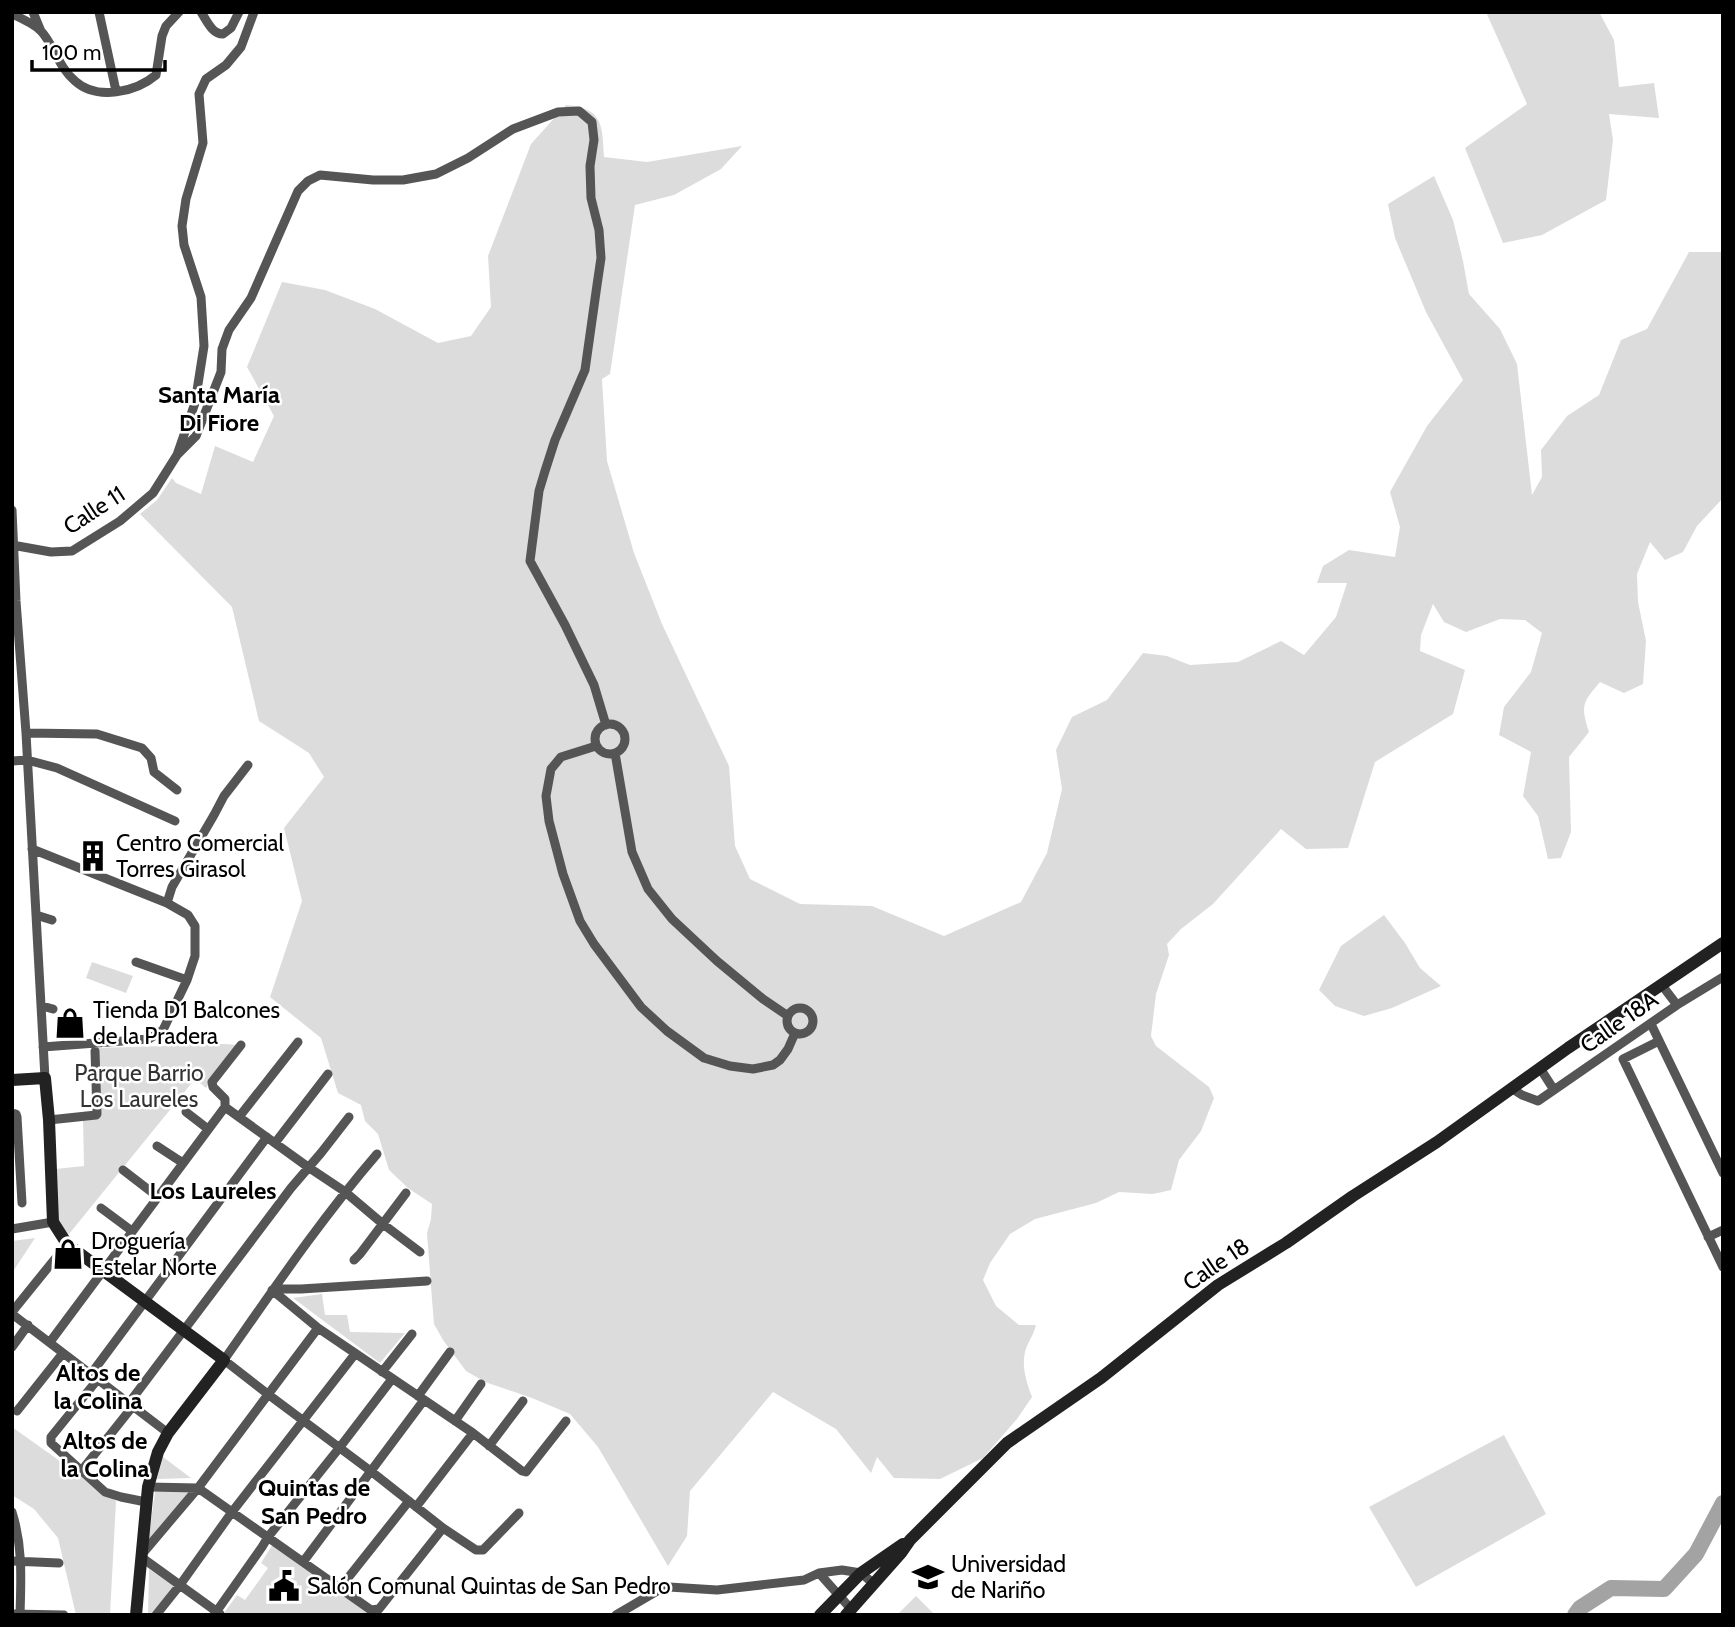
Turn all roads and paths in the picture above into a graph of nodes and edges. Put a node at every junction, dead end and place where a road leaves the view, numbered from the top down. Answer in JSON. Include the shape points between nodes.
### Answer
{"nodes":[{"id":1,"x":33,"y":12,"type":"edge"},
{"id":2,"x":99,"y":12,"type":"edge"},
{"id":3,"x":179,"y":12,"type":"edge"},
{"id":4,"x":201,"y":12,"type":"edge"},
{"id":5,"x":239,"y":12,"type":"edge"},
{"id":6,"x":251,"y":13,"type":"edge"},
{"id":7,"x":12,"y":14,"type":"edge"},
{"id":8,"x":40,"y":29,"type":"junction"},
{"id":9,"x":116,"y":91,"type":"junction"},
{"id":10,"x":177,"y":455,"type":"junction"},
{"id":11,"x":12,"y":510,"type":"edge"},
{"id":12,"x":13,"y":545,"type":"edge"},
{"id":13,"x":606,"y":724,"type":"junction"},
{"id":14,"x":26,"y":733,"type":"junction"},
{"id":15,"x":596,"y":746,"type":"junction"},
{"id":16,"x":615,"y":753,"type":"junction"},
{"id":17,"x":27,"y":760,"type":"junction"},
{"id":18,"x":12,"y":761,"type":"edge"},
{"id":19,"x":248,"y":765,"type":"dead end"},
{"id":20,"x":177,"y":790,"type":"dead end"},
{"id":21,"x":175,"y":821,"type":"dead end"},
{"id":22,"x":32,"y":849,"type":"junction"},
{"id":23,"x":167,"y":903,"type":"junction"},
{"id":24,"x":36,"y":915,"type":"junction"},
{"id":25,"x":52,"y":920,"type":"dead end"},
{"id":26,"x":1723,"y":943,"type":"edge"},
{"id":27,"x":136,"y":961,"type":"dead end"},
{"id":28,"x":1723,"y":977,"type":"edge"},
{"id":29,"x":187,"y":981,"type":"junction"},
{"id":30,"x":1661,"y":984,"type":"junction"},
{"id":31,"x":1677,"y":1005,"type":"junction"},
{"id":32,"x":41,"y":1006,"type":"junction"},
{"id":33,"x":54,"y":1009,"type":"dead end"},
{"id":34,"x":788,"y":1016,"type":"junction"},
{"id":35,"x":1651,"y":1024,"type":"junction"},
{"id":36,"x":795,"y":1033,"type":"junction"},
{"id":37,"x":1659,"y":1041,"type":"junction"},
{"id":38,"x":298,"y":1042,"type":"dead end"},
{"id":39,"x":241,"y":1045,"type":"dead end"},
{"id":40,"x":43,"y":1047,"type":"junction"},
{"id":41,"x":95,"y":1051,"type":"dead end"},
{"id":42,"x":1540,"y":1068,"type":"junction"},
{"id":43,"x":328,"y":1074,"type":"dead end"},
{"id":44,"x":45,"y":1078,"type":"junction"},
{"id":45,"x":12,"y":1080,"type":"edge"},
{"id":46,"x":1511,"y":1088,"type":"junction"},
{"id":47,"x":1554,"y":1090,"type":"junction"},
{"id":48,"x":225,"y":1107,"type":"junction"},
{"id":49,"x":186,"y":1112,"type":"dead end"},
{"id":50,"x":12,"y":1113,"type":"edge"},
{"id":51,"x":239,"y":1117,"type":"junction"},
{"id":52,"x":349,"y":1117,"type":"dead end"},
{"id":53,"x":49,"y":1119,"type":"junction"},
{"id":54,"x":208,"y":1129,"type":"junction"},
{"id":55,"x":271,"y":1140,"type":"junction"},
{"id":56,"x":158,"y":1146,"type":"dead end"},
{"id":57,"x":377,"y":1154,"type":"dead end"},
{"id":58,"x":183,"y":1163,"type":"junction"},
{"id":59,"x":308,"y":1167,"type":"junction"},
{"id":60,"x":123,"y":1170,"type":"dead end"},
{"id":61,"x":1723,"y":1173,"type":"edge"},
{"id":62,"x":344,"y":1191,"type":"junction"},
{"id":63,"x":406,"y":1193,"type":"dead end"},
{"id":64,"x":158,"y":1197,"type":"junction"},
{"id":65,"x":22,"y":1203,"type":"dead end"},
{"id":66,"x":101,"y":1208,"type":"dead end"},
{"id":67,"x":53,"y":1222,"type":"junction"},
{"id":68,"x":383,"y":1224,"type":"junction"},
{"id":69,"x":12,"y":1229,"type":"edge"},
{"id":70,"x":1723,"y":1230,"type":"edge"},
{"id":71,"x":132,"y":1231,"type":"junction"},
{"id":72,"x":1708,"y":1237,"type":"junction"},
{"id":73,"x":66,"y":1244,"type":"junction"},
{"id":74,"x":420,"y":1252,"type":"dead end"},
{"id":75,"x":354,"y":1260,"type":"dead end"},
{"id":76,"x":1723,"y":1267,"type":"edge"},
{"id":77,"x":103,"y":1270,"type":"junction"},
{"id":78,"x":428,"y":1281,"type":"dead end"},
{"id":79,"x":273,"y":1289,"type":"junction"},
{"id":80,"x":145,"y":1301,"type":"junction"},
{"id":81,"x":12,"y":1313,"type":"edge"},
{"id":82,"x":28,"y":1325,"type":"junction"},
{"id":83,"x":318,"y":1328,"type":"junction"},
{"id":84,"x":185,"y":1330,"type":"junction"},
{"id":85,"x":412,"y":1334,"type":"dead end"},
{"id":86,"x":50,"y":1342,"type":"junction"},
{"id":87,"x":12,"y":1347,"type":"edge"},
{"id":88,"x":450,"y":1352,"type":"dead end"},
{"id":89,"x":63,"y":1353,"type":"junction"},
{"id":90,"x":355,"y":1354,"type":"junction"},
{"id":91,"x":224,"y":1360,"type":"junction"},
{"id":92,"x":382,"y":1372,"type":"junction"},
{"id":93,"x":94,"y":1377,"type":"junction"},
{"id":94,"x":392,"y":1379,"type":"junction"},
{"id":95,"x":481,"y":1384,"type":"dead end"},
{"id":96,"x":268,"y":1395,"type":"junction"},
{"id":97,"x":421,"y":1398,"type":"junction"},
{"id":98,"x":523,"y":1401,"type":"dead end"},
{"id":99,"x":131,"y":1405,"type":"junction"},
{"id":100,"x":17,"y":1411,"type":"dead end"},
{"id":101,"x":455,"y":1420,"type":"junction"},
{"id":102,"x":304,"y":1421,"type":"junction"},
{"id":103,"x":566,"y":1421,"type":"dead end"},
{"id":104,"x":168,"y":1433,"type":"junction"},
{"id":105,"x":473,"y":1433,"type":"junction"},
{"id":106,"x":489,"y":1446,"type":"junction"},
{"id":107,"x":340,"y":1447,"type":"junction"},
{"id":108,"x":82,"y":1470,"type":"junction"},
{"id":109,"x":372,"y":1472,"type":"junction"},
{"id":110,"x":148,"y":1488,"type":"junction"},
{"id":111,"x":198,"y":1488,"type":"junction"},
{"id":112,"x":146,"y":1502,"type":"junction"},
{"id":113,"x":412,"y":1504,"type":"junction"},
{"id":114,"x":12,"y":1512,"type":"edge"},
{"id":115,"x":232,"y":1512,"type":"junction"},
{"id":116,"x":519,"y":1513,"type":"dead end"},
{"id":117,"x":443,"y":1528,"type":"junction"},
{"id":118,"x":268,"y":1537,"type":"junction"},
{"id":119,"x":910,"y":1540,"type":"junction"},
{"id":120,"x":142,"y":1556,"type":"junction"},
{"id":121,"x":17,"y":1561,"type":"edge"},
{"id":122,"x":303,"y":1562,"type":"junction"},
{"id":123,"x":58,"y":1563,"type":"dead end"},
{"id":124,"x":819,"y":1573,"type":"junction"},
{"id":125,"x":861,"y":1573,"type":"junction"},
{"id":126,"x":874,"y":1584,"type":"junction"},
{"id":127,"x":180,"y":1586,"type":"junction"},
{"id":128,"x":341,"y":1588,"type":"junction"},
{"id":129,"x":839,"y":1594,"type":"junction"},
{"id":130,"x":849,"y":1612,"type":"edge"},
{"id":131,"x":217,"y":1613,"type":"edge"},
{"id":132,"x":12,"y":1614,"type":"edge"},
{"id":133,"x":20,"y":1615,"type":"edge"},
{"id":134,"x":64,"y":1615,"type":"edge"},
{"id":135,"x":136,"y":1615,"type":"edge"},
{"id":136,"x":156,"y":1615,"type":"edge"},
{"id":137,"x":616,"y":1615,"type":"edge"},
{"id":138,"x":820,"y":1615,"type":"edge"}],
"edges":[{"from":1,"to":8,"type":"street"},
{"from":2,"to":9,"type":"street"},
{"from":3,"to":9,"type":"street","via":[[162,36],[156,75],[137,87]]},
{"from":4,"to":5,"type":"street","via":[[219,34],[227,32]]},
{"from":6,"to":10,"type":"street","via":[[241,47],[206,79],[199,94],[203,143],[182,226],[201,298],[204,346],[195,403]]},
{"from":7,"to":8,"type":"street"},
{"from":8,"to":9,"type":"street","via":[[74,81],[104,93]]},
{"from":10,"to":12,"type":"street","name":"Calle 11","via":[[153,493],[120,522],[72,551]]},
{"from":10,"to":13,"type":"street","via":[[196,436],[220,372],[229,330],[251,298],[298,191],[308,181],[320,175],[403,180],[436,174],[513,129],[558,113],[579,111],[592,122],[591,198],[601,258],[585,370],[539,491],[530,561],[594,685]]},
{"from":11,"to":12,"type":"street"},
{"from":12,"to":14,"type":"street"},
{"from":13,"to":15,"type":"street","via":[[595,735]]},
{"from":13,"to":16,"type":"street","via":[[619,727],[624,734],[622,748]]},
{"from":14,"to":17,"type":"street"},
{"from":14,"to":20,"type":"street","via":[[97,734],[142,748],[151,758],[154,772]]},
{"from":15,"to":16,"type":"street","via":[[604,753]]},
{"from":15,"to":36,"type":"street","via":[[561,757],[551,769],[546,796],[563,874],[594,944],[641,1007],[704,1058],[753,1069],[773,1065]]},
{"from":16,"to":34,"type":"street","via":[[632,852],[648,889],[707,951]]},
{"from":17,"to":18,"type":"street"},
{"from":17,"to":21,"type":"street","via":[[57,768]]},
{"from":17,"to":22,"type":"street"},
{"from":19,"to":23,"type":"street","via":[[224,796]]},
{"from":22,"to":23,"type":"street"},
{"from":22,"to":24,"type":"street"},
{"from":23,"to":29,"type":"street","via":[[195,926],[195,956]]},
{"from":24,"to":25,"type":"street"},
{"from":24,"to":32,"type":"street"},
{"from":26,"to":30,"type":"main road","name":"Calle 18"},
{"from":27,"to":29,"type":"street"},
{"from":28,"to":31,"type":"street","name":"Calle 18A"},
{"from":29,"to":40,"type":"street","via":[[163,1030],[149,1039]]},
{"from":30,"to":31,"type":"street"},
{"from":30,"to":42,"type":"main road","name":"Calle 18"},
{"from":31,"to":35,"type":"street","name":"Calle 18A"},
{"from":32,"to":33,"type":"street"},
{"from":32,"to":40,"type":"street"},
{"from":34,"to":36,"type":"street","via":[[789,1028]]},
{"from":34,"to":36,"type":"street","via":[[798,1008],[812,1016],[811,1028],[804,1034]]},
{"from":35,"to":37,"type":"street"},
{"from":35,"to":47,"type":"street","name":"Calle 18A"},
{"from":37,"to":61,"type":"street"},
{"from":37,"to":72,"type":"street","via":[[1623,1059]]},
{"from":38,"to":51,"type":"street"},
{"from":39,"to":48,"type":"street","via":[[212,1083],[225,1099]]},
{"from":40,"to":44,"type":"street"},
{"from":41,"to":53,"type":"street","via":[[97,1114]]},
{"from":42,"to":46,"type":"main road","name":"Calle 18"},
{"from":42,"to":47,"type":"street"},
{"from":43,"to":55,"type":"street"},
{"from":44,"to":45,"type":"main road"},
{"from":44,"to":53,"type":"main road"},
{"from":46,"to":47,"type":"street","name":"Calle 18A","via":[[1538,1101]]},
{"from":46,"to":119,"type":"main road","name":"Calle 18","via":[[1437,1142],[1218,1285],[1101,1378],[1007,1443]]},
{"from":48,"to":51,"type":"street"},
{"from":48,"to":54,"type":"street"},
{"from":49,"to":54,"type":"street"},
{"from":50,"to":65,"type":"street","via":[[17,1116]]},
{"from":51,"to":55,"type":"street"},
{"from":52,"to":59,"type":"street"},
{"from":53,"to":67,"type":"main road"},
{"from":54,"to":58,"type":"street"},
{"from":55,"to":59,"type":"street"},
{"from":55,"to":80,"type":"street"},
{"from":56,"to":58,"type":"street"},
{"from":57,"to":62,"type":"street"},
{"from":58,"to":64,"type":"street"},
{"from":59,"to":62,"type":"street"},
{"from":59,"to":84,"type":"street"},
{"from":60,"to":64,"type":"street"},
{"from":62,"to":68,"type":"street"},
{"from":62,"to":79,"type":"street"},
{"from":63,"to":68,"type":"street"},
{"from":64,"to":71,"type":"street"},
{"from":66,"to":71,"type":"street"},
{"from":67,"to":69,"type":"street"},
{"from":67,"to":73,"type":"main road"},
{"from":68,"to":74,"type":"street"},
{"from":68,"to":75,"type":"street"},
{"from":70,"to":72,"type":"street"},
{"from":71,"to":77,"type":"street"},
{"from":72,"to":76,"type":"street"},
{"from":73,"to":77,"type":"main road"},
{"from":73,"to":81,"type":"street"},
{"from":77,"to":80,"type":"main road"},
{"from":77,"to":86,"type":"street"},
{"from":78,"to":79,"type":"street"},
{"from":79,"to":83,"type":"street"},
{"from":79,"to":91,"type":"street"},
{"from":80,"to":84,"type":"main road"},
{"from":80,"to":93,"type":"street"},
{"from":81,"to":82,"type":"street"},
{"from":82,"to":86,"type":"street"},
{"from":82,"to":87,"type":"street"},
{"from":83,"to":90,"type":"street"},
{"from":83,"to":96,"type":"street"},
{"from":84,"to":91,"type":"main road"},
{"from":84,"to":99,"type":"street"},
{"from":85,"to":92,"type":"street"},
{"from":86,"to":89,"type":"street"},
{"from":88,"to":97,"type":"street"},
{"from":89,"to":93,"type":"street"},
{"from":89,"to":100,"type":"street"},
{"from":90,"to":92,"type":"street"},
{"from":90,"to":102,"type":"street"},
{"from":91,"to":96,"type":"street"},
{"from":91,"to":104,"type":"main road"},
{"from":92,"to":94,"type":"street"},
{"from":93,"to":99,"type":"street"},
{"from":93,"to":108,"type":"street","via":[[50,1440]]},
{"from":94,"to":97,"type":"street"},
{"from":94,"to":107,"type":"street"},
{"from":95,"to":101,"type":"street"},
{"from":96,"to":102,"type":"street"},
{"from":96,"to":111,"type":"street"},
{"from":97,"to":101,"type":"street"},
{"from":97,"to":109,"type":"street"},
{"from":98,"to":106,"type":"street"},
{"from":99,"to":104,"type":"street"},
{"from":99,"to":108,"type":"street"},
{"from":101,"to":105,"type":"street"},
{"from":102,"to":107,"type":"street"},
{"from":102,"to":115,"type":"street"},
{"from":103,"to":106,"type":"street","via":[[526,1472]]},
{"from":104,"to":110,"type":"main road"},
{"from":105,"to":106,"type":"street"},
{"from":105,"to":113,"type":"street"},
{"from":107,"to":109,"type":"street"},
{"from":107,"to":118,"type":"street"},
{"from":108,"to":112,"type":"street","via":[[105,1492]]},
{"from":109,"to":113,"type":"street"},
{"from":109,"to":122,"type":"street"},
{"from":110,"to":111,"type":"street"},
{"from":110,"to":112,"type":"main road"},
{"from":111,"to":115,"type":"street"},
{"from":111,"to":120,"type":"street"},
{"from":112,"to":120,"type":"main road"},
{"from":113,"to":117,"type":"street"},
{"from":113,"to":128,"type":"street"},
{"from":114,"to":121,"type":"street","via":[[18,1532]]},
{"from":115,"to":118,"type":"street"},
{"from":115,"to":127,"type":"street"},
{"from":116,"to":117,"type":"street","via":[[480,1552]]},
{"from":117,"to":128,"type":"street","via":[[379,1609],[371,1610]]},
{"from":118,"to":122,"type":"street"},
{"from":118,"to":131,"type":"street"},
{"from":119,"to":125,"type":"main road","name":"Calle 18"},
{"from":119,"to":126,"type":"main road","name":"Calle 18"},
{"from":120,"to":127,"type":"street"},
{"from":120,"to":135,"type":"main road"},
{"from":121,"to":123,"type":"street"},
{"from":121,"to":133,"type":"street"},
{"from":122,"to":128,"type":"street"},
{"from":124,"to":125,"type":"street"},
{"from":124,"to":129,"type":"street"},
{"from":124,"to":137,"type":"street","via":[[804,1580],[717,1590],[669,1587]]},
{"from":125,"to":126,"type":"street"},
{"from":125,"to":129,"type":"main road","name":"Calle 18"},
{"from":126,"to":130,"type":"main road","name":"Calle 18"},
{"from":127,"to":131,"type":"street"},
{"from":127,"to":136,"type":"street"},
{"from":129,"to":130,"type":"street"},
{"from":129,"to":138,"type":"main road","name":"Calle 18"},
{"from":132,"to":133,"type":"street"},
{"from":133,"to":134,"type":"street"}]}
